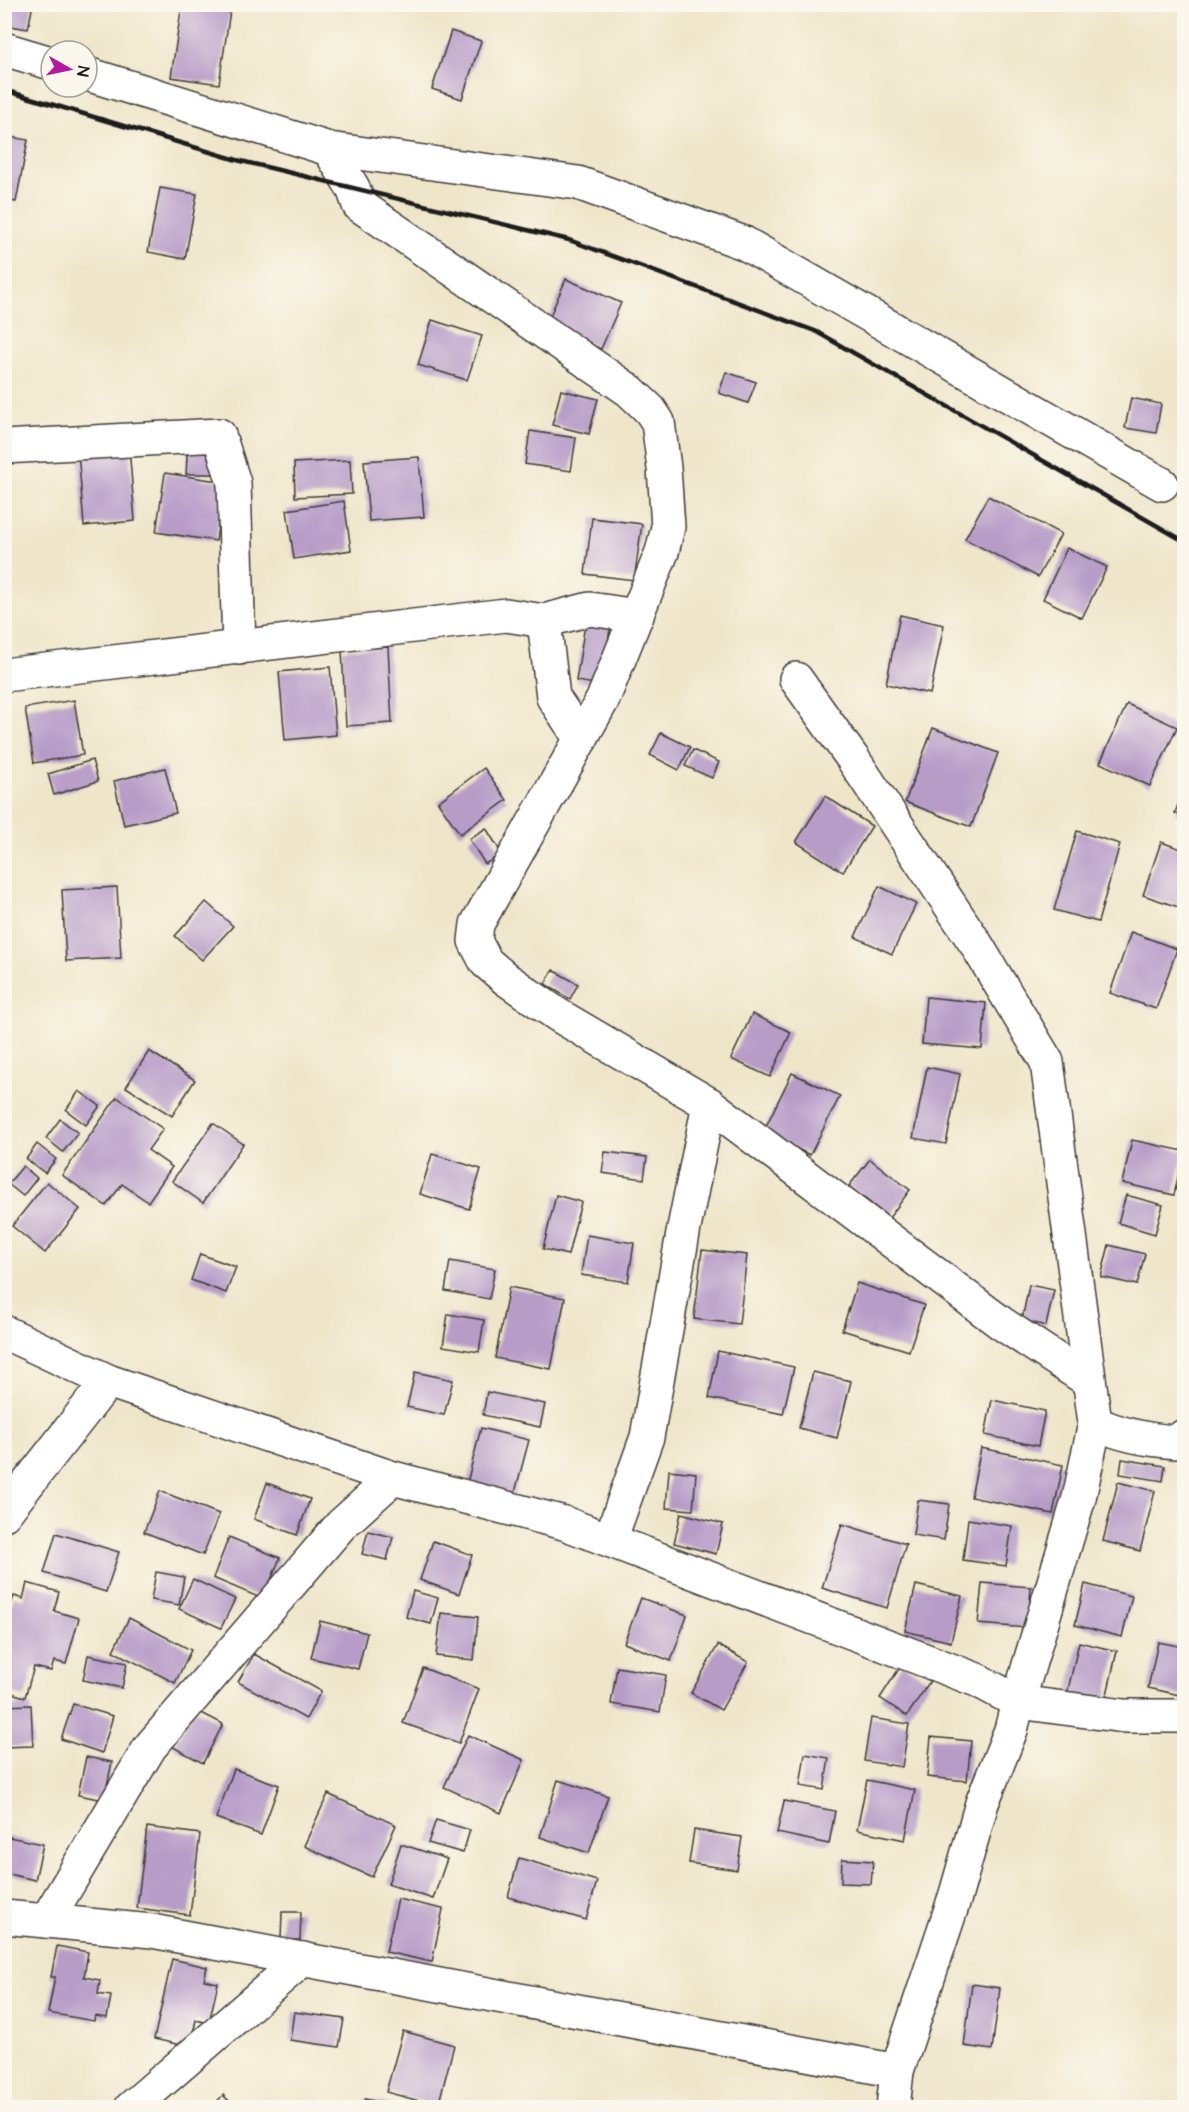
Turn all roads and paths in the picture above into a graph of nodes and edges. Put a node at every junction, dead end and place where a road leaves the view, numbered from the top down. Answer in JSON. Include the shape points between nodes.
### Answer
{"nodes":[{"id":1,"x":4,"y":49,"type":"edge"},
{"id":2,"x":39,"y":59,"type":"edge"},
{"id":3,"x":99,"y":78,"type":"edge"},
{"id":4,"x":330,"y":149,"type":"junction"},
{"id":5,"x":4,"y":447,"type":"edge"},
{"id":6,"x":1162,"y":484,"type":"dead end"},
{"id":7,"x":637,"y":616,"type":"junction"},
{"id":8,"x":543,"y":621,"type":"junction"},
{"id":9,"x":239,"y":648,"type":"junction"},
{"id":10,"x":4,"y":675,"type":"edge"},
{"id":11,"x":796,"y":679,"type":"dead end"},
{"id":12,"x":581,"y":739,"type":"junction"},
{"id":13,"x":709,"y":1104,"type":"junction"},
{"id":14,"x":4,"y":1332,"type":"edge"},
{"id":15,"x":108,"y":1381,"type":"junction"},
{"id":16,"x":1089,"y":1381,"type":"junction"},
{"id":17,"x":1095,"y":1423,"type":"junction"},
{"id":18,"x":1185,"y":1436,"type":"edge"},
{"id":19,"x":393,"y":1478,"type":"junction"},
{"id":20,"x":4,"y":1514,"type":"edge"},
{"id":21,"x":610,"y":1540,"type":"junction"},
{"id":22,"x":1018,"y":1702,"type":"junction"},
{"id":23,"x":1185,"y":1716,"type":"edge"},
{"id":24,"x":4,"y":1917,"type":"edge"},
{"id":25,"x":46,"y":1921,"type":"junction"},
{"id":26,"x":303,"y":1959,"type":"junction"},
{"id":27,"x":897,"y":2072,"type":"junction"},
{"id":28,"x":131,"y":2108,"type":"edge"},
{"id":29,"x":892,"y":2108,"type":"edge"}],
"edges":[{"from":1,"to":2,"type":"street"},
{"from":3,"to":4,"type":"street"},
{"from":4,"to":6,"type":"street","via":[[579,183],[744,243]]},
{"from":4,"to":7,"type":"street","via":[[359,206],[630,391],[658,422],[668,527]]},
{"from":5,"to":9,"type":"street","via":[[219,435],[234,483]]},
{"from":7,"to":8,"type":"street","via":[[590,609]]},
{"from":7,"to":12,"type":"street","via":[[603,699]]},
{"from":8,"to":9,"type":"street","via":[[506,615]]},
{"from":8,"to":12,"type":"street","via":[[553,697]]},
{"from":9,"to":10,"type":"street"},
{"from":11,"to":16,"type":"street","via":[[976,944],[1047,1062]]},
{"from":12,"to":13,"type":"street","via":[[477,924],[475,941],[486,962],[558,1015]]},
{"from":13,"to":16,"type":"street","via":[[1001,1323]]},
{"from":13,"to":21,"type":"street","via":[[647,1437]]},
{"from":14,"to":15,"type":"street"},
{"from":15,"to":19,"type":"street"},
{"from":15,"to":20,"type":"street"},
{"from":16,"to":17,"type":"street"},
{"from":17,"to":18,"type":"street","via":[[1116,1433],[1161,1441],[1176,1442]]},
{"from":17,"to":22,"type":"street","via":[[1079,1498]]},
{"from":19,"to":21,"type":"street","via":[[564,1523]]},
{"from":19,"to":25,"type":"street","via":[[341,1526],[150,1747]]},
{"from":21,"to":22,"type":"street","via":[[977,1680]]},
{"from":22,"to":23,"type":"street","via":[[1124,1716]]},
{"from":22,"to":27,"type":"street"},
{"from":24,"to":25,"type":"street"},
{"from":25,"to":26,"type":"street","via":[[152,1931]]},
{"from":26,"to":27,"type":"street"},
{"from":26,"to":28,"type":"street"},
{"from":27,"to":29,"type":"street"}]}
